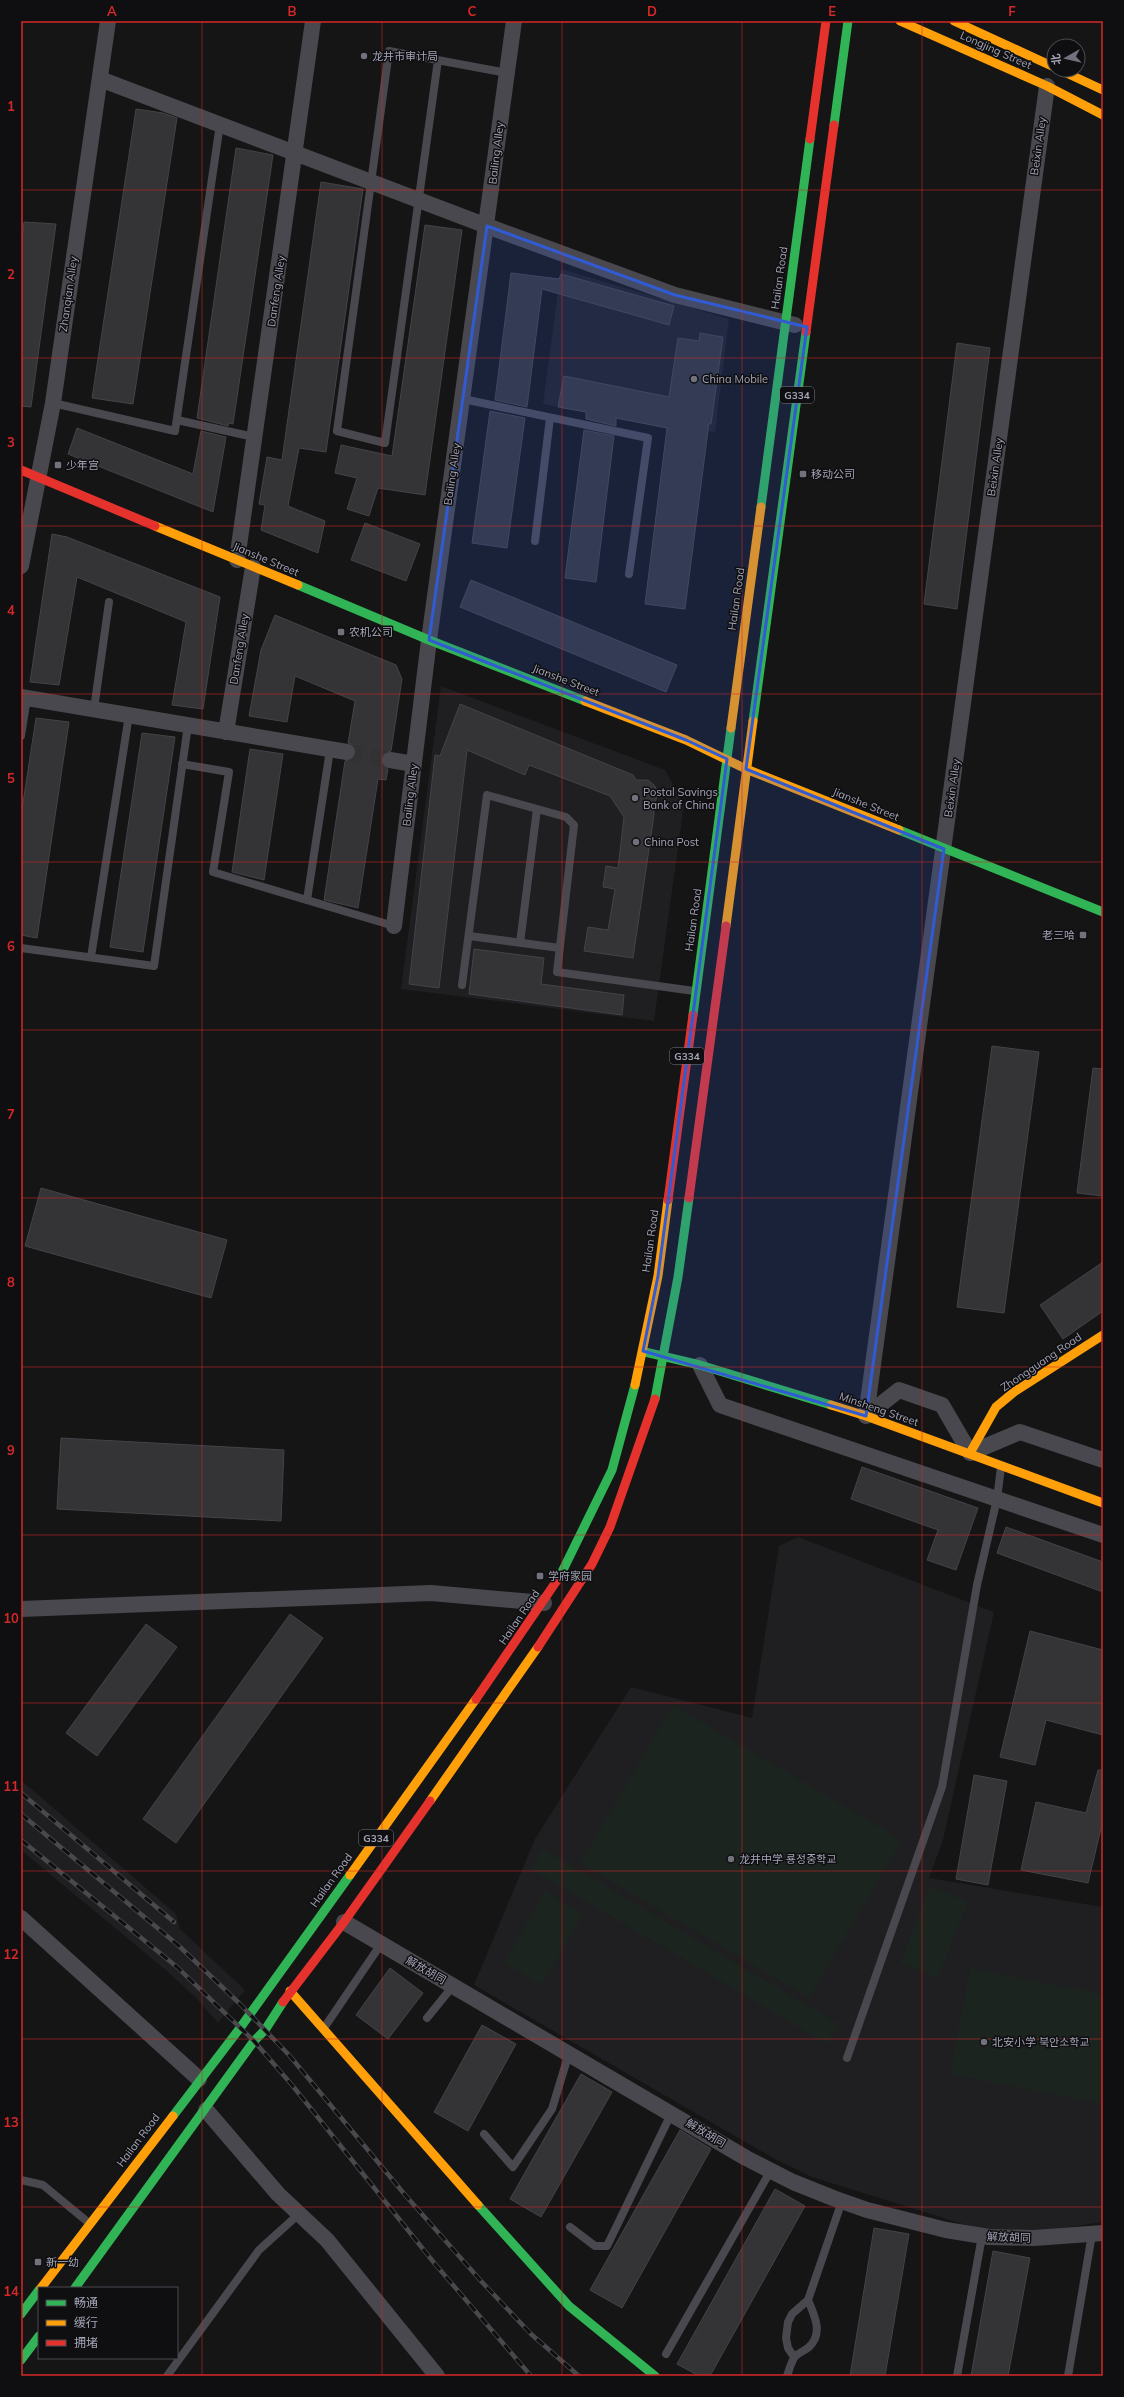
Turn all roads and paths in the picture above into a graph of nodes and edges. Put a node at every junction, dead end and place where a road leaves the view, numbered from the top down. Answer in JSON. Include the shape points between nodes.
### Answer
{"nodes":[{"id":1,"x":108,"y":21,"type":"edge"},
{"id":2,"x":313,"y":21,"type":"edge"},
{"id":3,"x":514,"y":21,"type":"edge"},
{"id":4,"x":826,"y":21,"type":"edge"},
{"id":5,"x":848,"y":21,"type":"edge"},
{"id":6,"x":900,"y":21,"type":"edge"},
{"id":7,"x":954,"y":21,"type":"edge"},
{"id":8,"x":438,"y":60,"type":"junction"},
{"id":9,"x":1046,"y":63,"type":"edge"},
{"id":10,"x":507,"y":73,"type":"junction"},
{"id":11,"x":1077,"y":78,"type":"edge"},
{"id":12,"x":100,"y":79,"type":"junction"},
{"id":13,"x":1047,"y":86,"type":"junction"},
{"id":14,"x":1103,"y":90,"type":"edge"},
{"id":15,"x":1103,"y":115,"type":"edge"},
{"id":16,"x":220,"y":124,"type":"junction"},
{"id":17,"x":296,"y":153,"type":"junction"},
{"id":18,"x":371,"y":182,"type":"junction"},
{"id":19,"x":418,"y":200,"type":"junction"},
{"id":20,"x":487,"y":226,"type":"junction"},
{"id":21,"x":785,"y":323,"type":"junction"},
{"id":22,"x":807,"y":327,"type":"junction"},
{"id":23,"x":463,"y":399,"type":"junction"},
{"id":24,"x":52,"y":403,"type":"junction"},
{"id":25,"x":550,"y":418,"type":"junction"},
{"id":26,"x":177,"y":420,"type":"junction"},
{"id":27,"x":254,"y":437,"type":"junction"},
{"id":28,"x":21,"y":470,"type":"edge"},
{"id":29,"x":39,"y":477,"type":"junction"},
{"id":30,"x":534,"y":541,"type":"dead end"},
{"id":31,"x":237,"y":560,"type":"junction"},
{"id":32,"x":21,"y":566,"type":"edge"},
{"id":33,"x":253,"y":567,"type":"junction"},
{"id":34,"x":629,"y":574,"type":"dead end"},
{"id":35,"x":109,"y":602,"type":"dead end"},
{"id":36,"x":429,"y":640,"type":"junction"},
{"id":37,"x":24,"y":697,"type":"edge"},
{"id":38,"x":94,"y":709,"type":"junction"},
{"id":39,"x":129,"y":715,"type":"junction"},
{"id":40,"x":188,"y":725,"type":"junction"},
{"id":41,"x":226,"y":732,"type":"junction"},
{"id":42,"x":21,"y":736,"type":"edge"},
{"id":43,"x":330,"y":750,"type":"junction"},
{"id":44,"x":347,"y":752,"type":"tunnel mouth"},
{"id":45,"x":727,"y":759,"type":"junction"},
{"id":46,"x":390,"y":760,"type":"tunnel mouth"},
{"id":47,"x":182,"y":764,"type":"junction"},
{"id":48,"x":414,"y":764,"type":"junction"},
{"id":49,"x":746,"y":769,"type":"junction"},
{"id":50,"x":537,"y":809,"type":"junction"},
{"id":51,"x":944,"y":849,"type":"junction"},
{"id":52,"x":307,"y":900,"type":"junction"},
{"id":53,"x":1103,"y":912,"type":"edge"},
{"id":54,"x":394,"y":926,"type":"joint"},
{"id":55,"x":468,"y":936,"type":"junction"},
{"id":56,"x":520,"y":943,"type":"junction"},
{"id":57,"x":21,"y":948,"type":"edge"},
{"id":58,"x":560,"y":948,"type":"junction"},
{"id":59,"x":91,"y":958,"type":"junction"},
{"id":60,"x":462,"y":985,"type":"dead end"},
{"id":61,"x":705,"y":993,"type":"junction"},
{"id":62,"x":1103,"y":1335,"type":"edge"},
{"id":63,"x":643,"y":1351,"type":"junction"},
{"id":64,"x":664,"y":1356,"type":"junction"},
{"id":65,"x":700,"y":1365,"type":"junction"},
{"id":66,"x":866,"y":1416,"type":"junction"},
{"id":67,"x":970,"y":1453,"type":"junction"},
{"id":68,"x":1103,"y":1460,"type":"edge"},
{"id":69,"x":1002,"y":1466,"type":"junction"},
{"id":70,"x":997,"y":1499,"type":"junction"},
{"id":71,"x":1103,"y":1503,"type":"edge"},
{"id":72,"x":1103,"y":1535,"type":"edge"},
{"id":73,"x":544,"y":1603,"type":"junction"},
{"id":74,"x":21,"y":1609,"type":"edge"},
{"id":75,"x":21,"y":1918,"type":"edge"},
{"id":76,"x":344,"y":1922,"type":"junction"},
{"id":77,"x":381,"y":1944,"type":"junction"},
{"id":78,"x":453,"y":1986,"type":"junction"},
{"id":79,"x":290,"y":1991,"type":"junction"},
{"id":80,"x":427,"y":2018,"type":"dead end"},
{"id":81,"x":323,"y":2028,"type":"junction"},
{"id":82,"x":569,"y":2053,"type":"junction"},
{"id":83,"x":846,"y":2058,"type":"dead end"},
{"id":84,"x":199,"y":2079,"type":"junction"},
{"id":85,"x":206,"y":2110,"type":"junction"},
{"id":86,"x":672,"y":2112,"type":"junction"},
{"id":87,"x":484,"y":2134,"type":"dead end"},
{"id":88,"x":770,"y":2170,"type":"junction"},
{"id":89,"x":21,"y":2180,"type":"edge"},
{"id":90,"x":842,"y":2201,"type":"junction"},
{"id":91,"x":300,"y":2213,"type":"junction"},
{"id":92,"x":89,"y":2224,"type":"junction"},
{"id":93,"x":570,"y":2227,"type":"dead end"},
{"id":94,"x":1097,"y":2234,"type":"edge"},
{"id":95,"x":982,"y":2236,"type":"junction"},
{"id":96,"x":42,"y":2287,"type":"edge"},
{"id":97,"x":76,"y":2287,"type":"edge"},
{"id":98,"x":38,"y":2292,"type":"edge"},
{"id":99,"x":808,"y":2300,"type":"junction"},
{"id":100,"x":21,"y":2314,"type":"edge"},
{"id":101,"x":38,"y":2337,"type":"edge"},
{"id":102,"x":666,"y":2354,"type":"dead end"},
{"id":103,"x":794,"y":2357,"type":"junction"},
{"id":104,"x":21,"y":2360,"type":"edge"},
{"id":105,"x":167,"y":2376,"type":"edge"},
{"id":106,"x":437,"y":2376,"type":"edge"},
{"id":107,"x":655,"y":2376,"type":"edge"},
{"id":108,"x":787,"y":2376,"type":"edge"},
{"id":109,"x":957,"y":2376,"type":"edge"},
{"id":110,"x":1068,"y":2376,"type":"edge"}],
"edges":[{"from":1,"to":12,"type":"street","name":"Zhanqian Alley"},
{"from":2,"to":17,"type":"street","name":"Danfeng Alley"},
{"from":3,"to":10,"type":"street","name":"Bailing Alley"},
{"from":4,"to":21,"type":"main road","name":"Hailan Road","number":"G334"},
{"from":5,"to":22,"type":"main road","name":"Hailan Road","number":"G334"},
{"from":6,"to":13,"type":"main road","name":"Longjing Street"},
{"from":7,"to":9,"type":"main road","name":"Longjing Street"},
{"from":8,"to":10,"type":"lane"},
{"from":8,"to":18,"type":"lane","via":[[389,51]]},
{"from":8,"to":19,"type":"lane"},
{"from":10,"to":20,"type":"street","name":"Bailing Alley"},
{"from":11,"to":14,"type":"main road"},
{"from":12,"to":16,"type":"street"},
{"from":12,"to":24,"type":"street","name":"Zhanqian Alley"},
{"from":13,"to":15,"type":"main road","name":"Longjing Street"},
{"from":13,"to":51,"type":"street","name":"Beixin Alley"},
{"from":16,"to":17,"type":"street"},
{"from":16,"to":26,"type":"lane"},
{"from":17,"to":18,"type":"street"},
{"from":17,"to":27,"type":"street","name":"Danfeng Alley"},
{"from":18,"to":19,"type":"street"},
{"from":18,"to":19,"type":"lane","via":[[337,431],[385,443]]},
{"from":19,"to":20,"type":"street"},
{"from":20,"to":21,"type":"street","via":[[675,295]]},
{"from":20,"to":23,"type":"street","name":"Bailing Alley"},
{"from":21,"to":22,"type":"street"},
{"from":21,"to":45,"type":"main road","name":"Hailan Road","number":"G334"},
{"from":22,"to":49,"type":"main road","name":"Hailan Road","number":"G334"},
{"from":23,"to":25,"type":"lane"},
{"from":23,"to":36,"type":"street","name":"Bailing Alley"},
{"from":24,"to":26,"type":"lane","via":[[175,431]]},
{"from":24,"to":29,"type":"street","name":"Zhanqian Alley"},
{"from":25,"to":30,"type":"lane"},
{"from":25,"to":34,"type":"lane","via":[[648,438]]},
{"from":26,"to":27,"type":"lane"},
{"from":27,"to":31,"type":"street","name":"Danfeng Alley"},
{"from":28,"to":29,"type":"main road","name":"Jianshe Street"},
{"from":29,"to":31,"type":"main road","name":"Jianshe Street"},
{"from":29,"to":32,"type":"street","name":"Zhanqian Alley"},
{"from":31,"to":33,"type":"main road","name":"Jianshe Street"},
{"from":33,"to":36,"type":"main road","name":"Jianshe Street"},
{"from":33,"to":41,"type":"street","name":"Danfeng Alley"},
{"from":35,"to":38,"type":"lane"},
{"from":36,"to":45,"type":"main road","name":"Jianshe Street","via":[[686,740]]},
{"from":36,"to":48,"type":"street","name":"Bailing Alley"},
{"from":37,"to":38,"type":"street"},
{"from":37,"to":42,"type":"lane"},
{"from":38,"to":39,"type":"street"},
{"from":39,"to":40,"type":"street"},
{"from":39,"to":59,"type":"lane"},
{"from":40,"to":41,"type":"street"},
{"from":40,"to":47,"type":"lane"},
{"from":41,"to":43,"type":"street"},
{"from":43,"to":44,"type":"street"},
{"from":43,"to":52,"type":"lane"},
{"from":45,"to":49,"type":"main road","name":"Jianshe Street"},
{"from":45,"to":61,"type":"main road","name":"Hailan Road","number":"G334"},
{"from":46,"to":48,"type":"street"},
{"from":47,"to":52,"type":"lane","via":[[229,772],[213,872]]},
{"from":47,"to":59,"type":"lane","via":[[154,966]]},
{"from":48,"to":54,"type":"street","name":"Bailing Alley"},
{"from":49,"to":51,"type":"main road","name":"Jianshe Street"},
{"from":49,"to":61,"type":"main road","name":"Hailan Road","number":"G334"},
{"from":50,"to":55,"type":"lane","via":[[487,795]]},
{"from":50,"to":56,"type":"lane"},
{"from":50,"to":58,"type":"lane","via":[[566,817],[574,825]]},
{"from":51,"to":53,"type":"main road","name":"Jianshe Street"},
{"from":51,"to":66,"type":"street","name":"Beixin Alley"},
{"from":52,"to":54,"type":"lane"},
{"from":55,"to":56,"type":"lane"},
{"from":55,"to":60,"type":"lane"},
{"from":56,"to":58,"type":"lane"},
{"from":57,"to":59,"type":"lane"},
{"from":58,"to":61,"type":"lane","via":[[557,972]]},
{"from":61,"to":63,"type":"main road","name":"Hailan Road","number":"G334"},
{"from":61,"to":64,"type":"main road","name":"Hailan Road","number":"G334","via":[[678,1277]]},
{"from":62,"to":67,"type":"main road","name":"Zhongguang Road","via":[[1014,1392],[996,1407]]},
{"from":63,"to":64,"type":"main road","name":"Minsheng Street"},
{"from":63,"to":73,"type":"main road","name":"Hailan Road","number":"G334","via":[[612,1470],[564,1570]]},
{"from":64,"to":65,"type":"main road","name":"Minsheng Street"},
{"from":64,"to":76,"type":"main road","name":"Hailan Road","number":"G334","via":[[652,1411],[610,1527],[592,1564],[532,1657]]},
{"from":65,"to":66,"type":"main road","name":"Minsheng Street"},
{"from":65,"to":70,"type":"street","via":[[720,1405]]},
{"from":66,"to":67,"type":"main road","name":"Minsheng Street"},
{"from":66,"to":67,"type":"street","via":[[899,1390],[942,1405]]},
{"from":67,"to":68,"type":"street","via":[[1020,1432]]},
{"from":67,"to":69,"type":"main road","name":"Minsheng Street"},
{"from":69,"to":70,"type":"lane"},
{"from":69,"to":71,"type":"main road","name":"Minsheng Street"},
{"from":70,"to":72,"type":"street"},
{"from":70,"to":83,"type":"lane","via":[[977,1585],[942,1787]]},
{"from":73,"to":74,"type":"street","via":[[431,1593]]},
{"from":73,"to":84,"type":"main road","name":"Hailan Road","number":"G334","via":[[249,2014]]},
{"from":75,"to":84,"type":"street"},
{"from":76,"to":77,"type":"street","name":"解放胡同"},
{"from":76,"to":79,"type":"main road","name":"Hailan Road","number":"G334"},
{"from":77,"to":78,"type":"street","name":"解放胡同"},
{"from":77,"to":81,"type":"lane"},
{"from":78,"to":80,"type":"lane"},
{"from":78,"to":82,"type":"street","name":"解放胡同"},
{"from":79,"to":81,"type":"main road"},
{"from":79,"to":85,"type":"main road","name":"Hailan Road","number":"G334","via":[[265,2030],[254,2041]]},
{"from":81,"to":107,"type":"main road","via":[[450,2175],[569,2306]]},
{"from":82,"to":86,"type":"street","name":"解放胡同"},
{"from":82,"to":87,"type":"lane","via":[[552,2109],[513,2167]]},
{"from":84,"to":92,"type":"main road","name":"Hailan Road","number":"G334"},
{"from":85,"to":91,"type":"street","via":[[278,2194]]},
{"from":85,"to":97,"type":"main road","name":"Hailan Road","number":"G334"},
{"from":86,"to":88,"type":"street","name":"解放胡同"},
{"from":86,"to":93,"type":"lane","via":[[607,2246],[595,2246]]},
{"from":88,"to":90,"type":"street","name":"解放胡同"},
{"from":88,"to":102,"type":"lane"},
{"from":89,"to":92,"type":"lane","via":[[43,2185]]},
{"from":90,"to":95,"type":"street","name":"解放胡同","via":[[946,2230]]},
{"from":90,"to":99,"type":"lane"},
{"from":91,"to":105,"type":"lane","via":[[259,2250]]},
{"from":91,"to":106,"type":"street","via":[[327,2240]]},
{"from":92,"to":96,"type":"main road","name":"Hailan Road","number":"G334"},
{"from":94,"to":95,"type":"street","name":"解放胡同","via":[[1034,2238]]},
{"from":94,"to":110,"type":"lane"},
{"from":95,"to":109,"type":"lane"},
{"from":98,"to":100,"type":"main road","name":"Hailan Road","number":"G334"},
{"from":99,"to":103,"type":"lane","via":[[792,2314],[786,2330],[788,2348]]},
{"from":99,"to":103,"type":"lane","via":[[817,2323],[815,2341]]},
{"from":101,"to":104,"type":"main road"},
{"from":103,"to":108,"type":"lane"}]}
